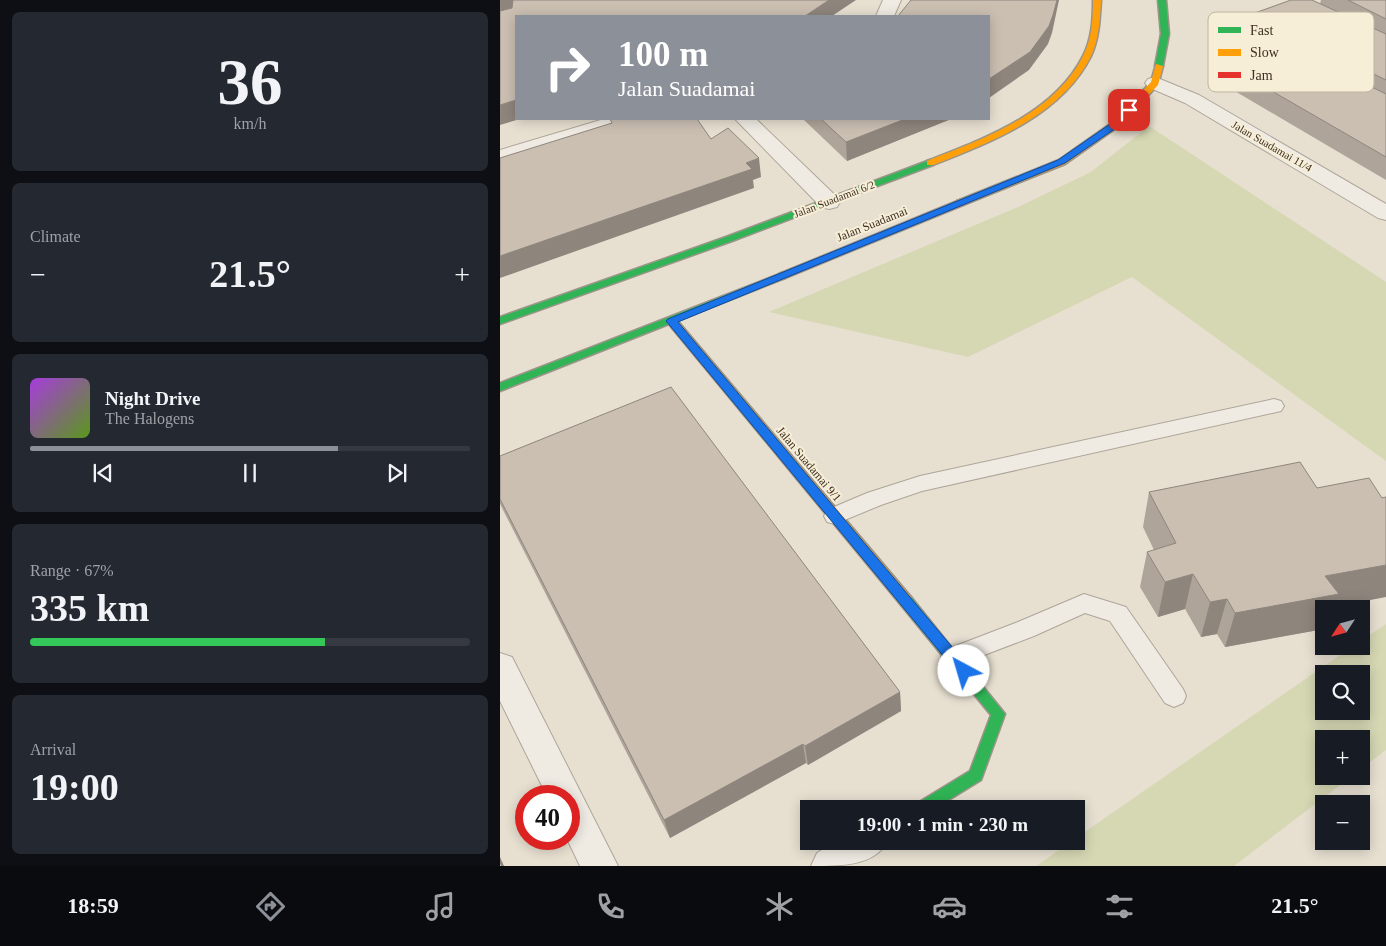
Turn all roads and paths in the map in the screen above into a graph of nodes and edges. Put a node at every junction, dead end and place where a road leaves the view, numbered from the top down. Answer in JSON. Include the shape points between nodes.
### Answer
{"nodes":[{"id":1,"x":892,"y":0,"type":"edge"},
{"id":2,"x":1097,"y":0,"type":"edge"},
{"id":3,"x":1162,"y":0,"type":"edge"},
{"id":4,"x":885,"y":15,"type":"edge"},
{"id":5,"x":1155,"y":83,"type":"junction"},
{"id":6,"x":622,"y":120,"type":"edge"},
{"id":7,"x":746,"y":120,"type":"edge"},
{"id":8,"x":500,"y":157,"type":"edge"},
{"id":9,"x":829,"y":202,"type":"junction"},
{"id":10,"x":1386,"y":213,"type":"edge"},
{"id":11,"x":500,"y":321,"type":"edge"},
{"id":12,"x":672,"y":321,"type":"junction"},
{"id":13,"x":500,"y":387,"type":"edge"},
{"id":14,"x":1274,"y":406,"type":"dead end"},
{"id":15,"x":835,"y":516,"type":"junction"},
{"id":16,"x":953,"y":657,"type":"junction"},
{"id":17,"x":500,"y":667,"type":"edge"},
{"id":18,"x":1174,"y":696,"type":"dead end"},
{"id":19,"x":559,"y":785,"type":"edge"},
{"id":20,"x":936,"y":800,"type":"edge"},
{"id":21,"x":580,"y":827,"type":"edge"},
{"id":22,"x":856,"y":850,"type":"edge"},
{"id":23,"x":599,"y":866,"type":"edge"},
{"id":24,"x":830,"y":866,"type":"edge"}],
"edges":[{"from":1,"to":4,"type":"street"},
{"from":2,"to":9,"type":"street","name":"Jalan Suadamai 6/2","via":[[1097,24],[1088,55],[1073,78],[1052,99],[990,139]]},
{"from":3,"to":5,"type":"street","via":[[1165,34]]},
{"from":5,"to":10,"type":"street","name":"Jalan Suadamai 11/4","via":[[1192,99]]},
{"from":5,"to":12,"type":"street","name":"Jalan Suadamai","via":[[1116,124],[1062,162]]},
{"from":6,"to":8,"type":"street"},
{"from":7,"to":9,"type":"street"},
{"from":9,"to":11,"type":"street","name":"Jalan Suadamai 6/2"},
{"from":12,"to":13,"type":"street","name":"Jalan Suadamai"},
{"from":12,"to":15,"type":"street","name":"Jalan Suadamai 9/1"},
{"from":14,"to":15,"type":"lane","via":[[920,484]]},
{"from":15,"to":16,"type":"street","name":"Jalan Suadamai 9/1"},
{"from":16,"to":18,"type":"lane","via":[[1084,603],[1118,614]]},
{"from":16,"to":20,"type":"street","name":"Jalan Suadamai 9/1","via":[[998,714],[976,775]]},
{"from":17,"to":19,"type":"street"},
{"from":21,"to":23,"type":"street"},
{"from":22,"to":24,"type":"street"}]}
